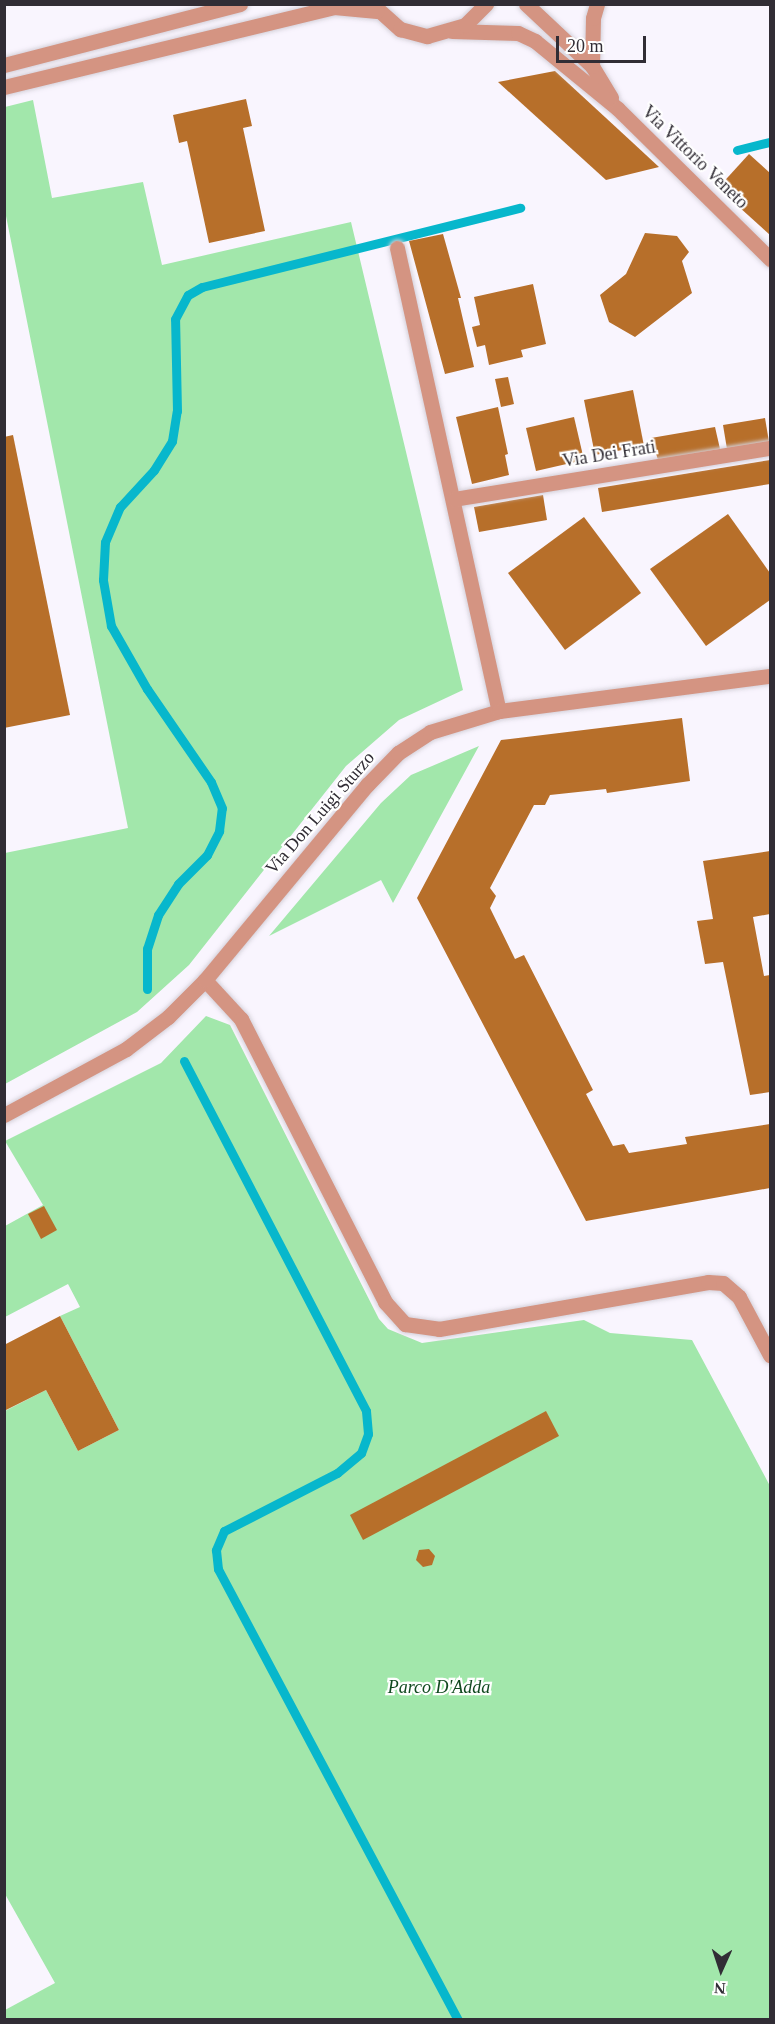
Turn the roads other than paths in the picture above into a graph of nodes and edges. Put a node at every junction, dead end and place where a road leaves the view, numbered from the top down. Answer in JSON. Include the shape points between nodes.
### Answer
{"nodes":[{"id":1,"x":240,"y":4,"type":"edge"},
{"id":2,"x":486,"y":4,"type":"edge"},
{"id":3,"x":526,"y":4,"type":"edge"},
{"id":4,"x":597,"y":4,"type":"edge"},
{"id":5,"x":374,"y":8,"type":"edge"},
{"id":6,"x":452,"y":32,"type":"junction"},
{"id":7,"x":4,"y":64,"type":"edge"},
{"id":8,"x":592,"y":66,"type":"junction"},
{"id":9,"x":4,"y":87,"type":"edge"},
{"id":10,"x":618,"y":109,"type":"junction"},
{"id":11,"x":397,"y":248,"type":"dead end"},
{"id":12,"x":771,"y":259,"type":"edge"},
{"id":13,"x":771,"y":448,"type":"edge"},
{"id":14,"x":454,"y":499,"type":"junction"},
{"id":15,"x":771,"y":676,"type":"edge"},
{"id":16,"x":499,"y":711,"type":"junction"},
{"id":17,"x":205,"y":980,"type":"junction"},
{"id":18,"x":4,"y":1114,"type":"edge"},
{"id":19,"x":769,"y":1349,"type":"edge"}],
"edges":[{"from":1,"to":7,"type":"street"},
{"from":2,"to":6,"type":"street","via":[[473,20]]},
{"from":3,"to":8,"type":"street","name":"Via Vittorio Veneto"},
{"from":4,"to":8,"type":"street","via":[[592,18]]},
{"from":5,"to":6,"type":"street","name":"Via Vittorio Veneto","via":[[388,23],[415,34]]},
{"from":5,"to":9,"type":"street","via":[[334,7]]},
{"from":6,"to":10,"type":"street","name":"Via Vittorio Veneto","via":[[518,33],[535,41]]},
{"from":8,"to":10,"type":"street","name":"Via Vittorio Veneto"},
{"from":10,"to":12,"type":"street","name":"Via Vittorio Veneto"},
{"from":11,"to":14,"type":"street"},
{"from":13,"to":14,"type":"street","name":"Via Dei Frati"},
{"from":14,"to":16,"type":"street"},
{"from":15,"to":16,"type":"street","name":"Via Don Luigi Sturzo"},
{"from":16,"to":17,"type":"street","name":"Via Don Luigi Sturzo","via":[[430,732],[398,753]]},
{"from":17,"to":18,"type":"street","name":"Via Don Luigi Sturzo","via":[[168,1017],[126,1049]]},
{"from":17,"to":19,"type":"street","via":[[241,1019],[385,1302],[405,1324],[439,1329],[708,1282],[723,1283],[739,1297]]}]}
